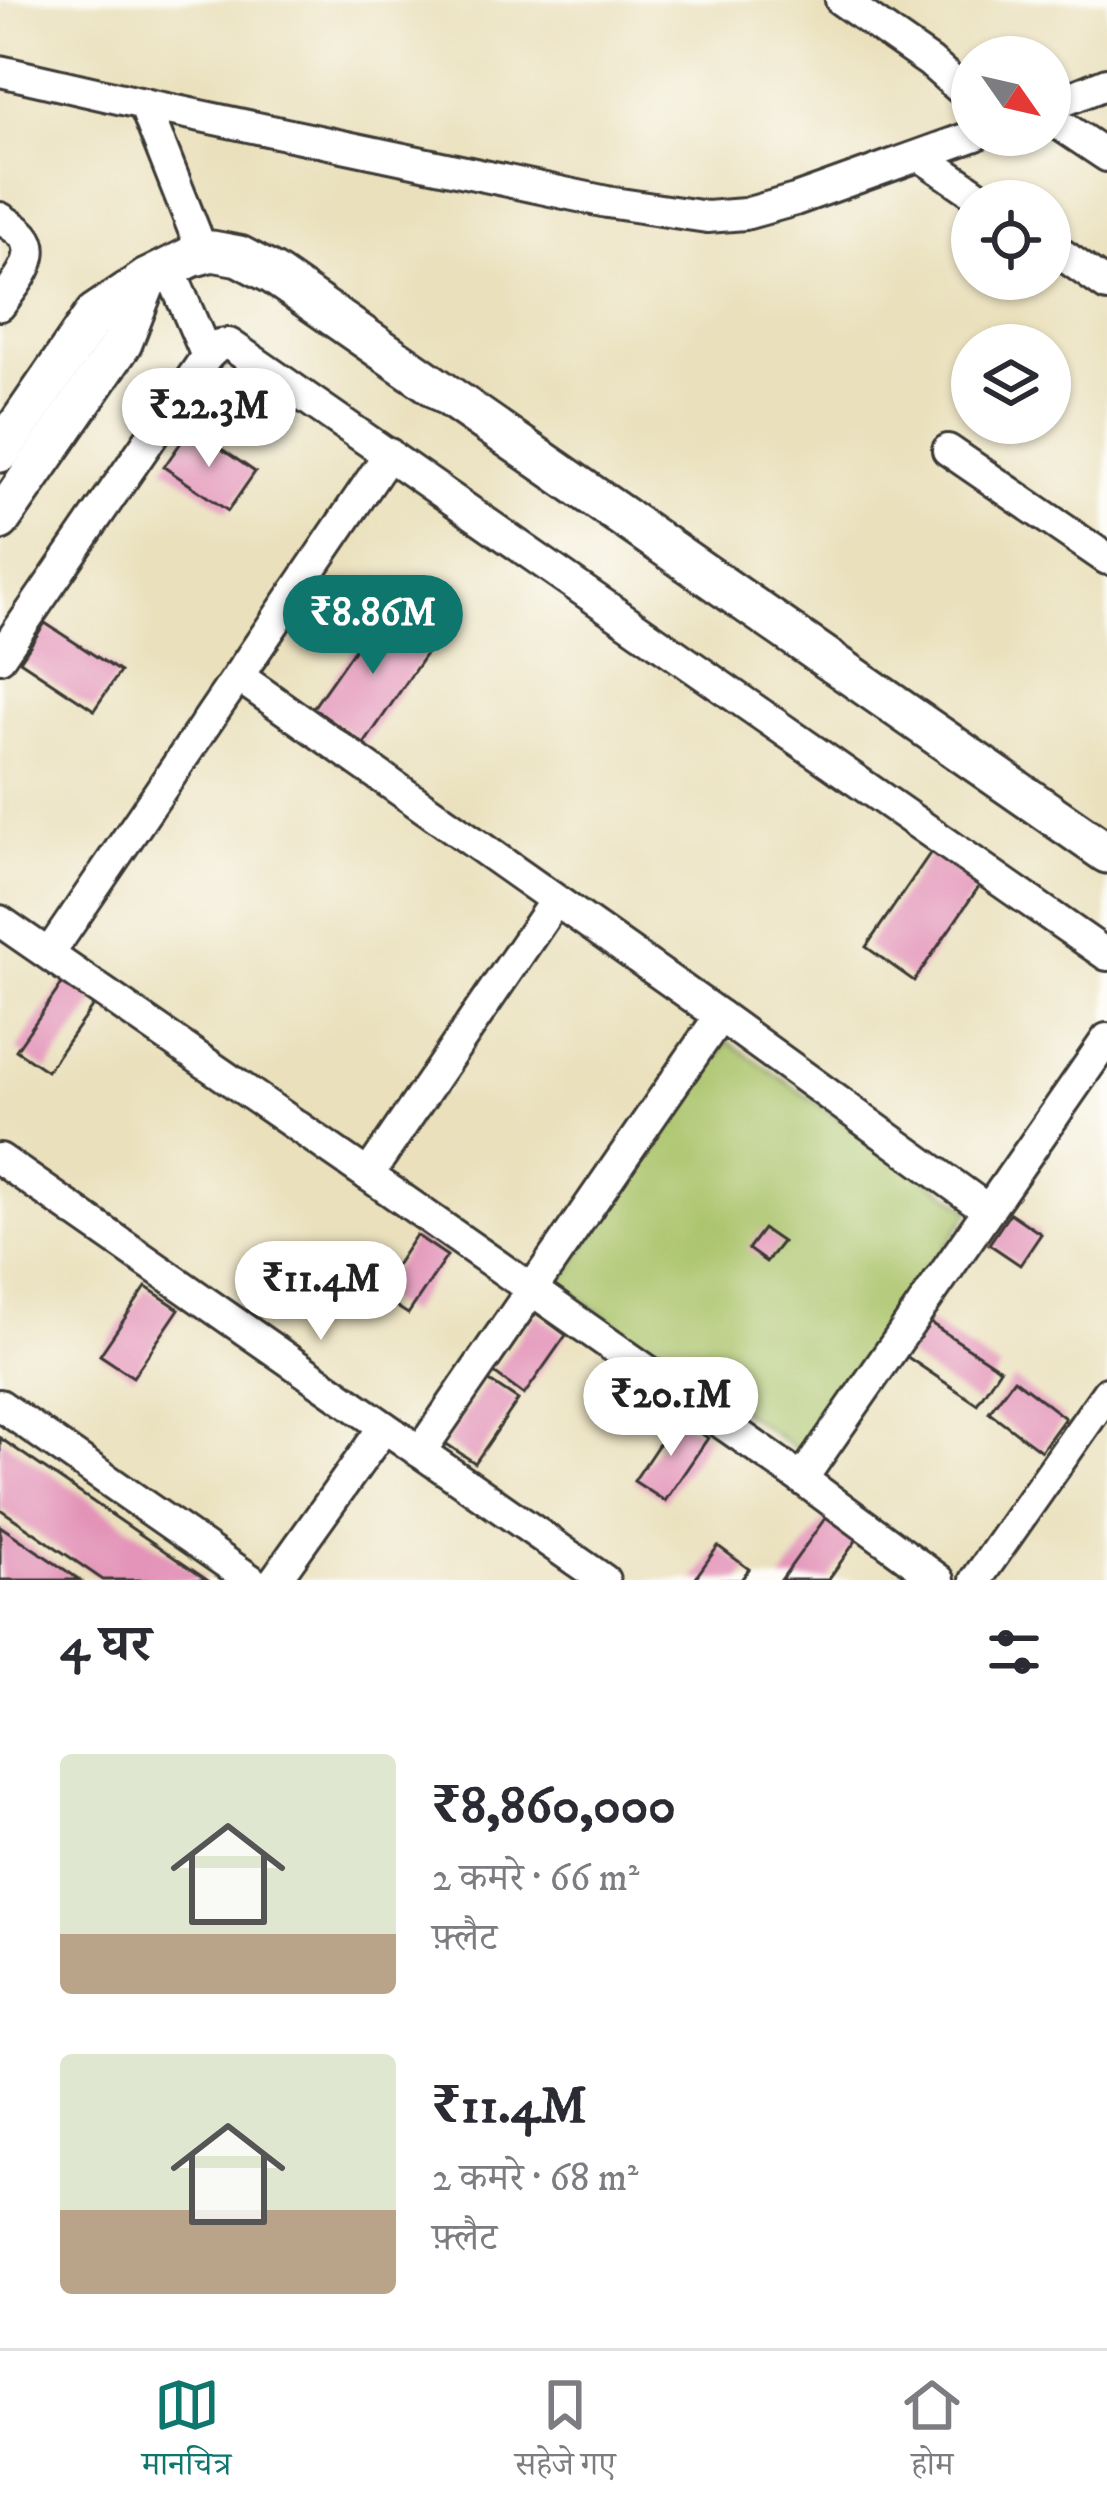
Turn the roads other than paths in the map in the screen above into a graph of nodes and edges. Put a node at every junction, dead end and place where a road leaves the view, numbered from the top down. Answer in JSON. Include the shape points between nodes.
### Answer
{"nodes":[{"id":1,"x":842,"y":0,"type":"edge"},
{"id":2,"x":0,"y":70,"type":"edge"},
{"id":3,"x":951,"y":80,"type":"edge"},
{"id":4,"x":1107,"y":83,"type":"edge"},
{"id":5,"x":1071,"y":98,"type":"edge"},
{"id":6,"x":144,"y":104,"type":"junction"},
{"id":7,"x":1071,"y":132,"type":"edge"},
{"id":8,"x":951,"y":145,"type":"edge"},
{"id":9,"x":1107,"y":156,"type":"edge"},
{"id":10,"x":922,"y":157,"type":"junction"},
{"id":11,"x":955,"y":180,"type":"edge"},
{"id":12,"x":0,"y":218,"type":"edge"},
{"id":13,"x":1071,"y":261,"type":"edge"},
{"id":14,"x":173,"y":267,"type":"junction"},
{"id":15,"x":1107,"y":286,"type":"edge"},
{"id":16,"x":0,"y":305,"type":"edge"},
{"id":17,"x":207,"y":356,"type":"junction"},
{"id":18,"x":948,"y":450,"type":"dead end"},
{"id":19,"x":0,"y":452,"type":"edge"},
{"id":20,"x":389,"y":454,"type":"junction"},
{"id":21,"x":0,"y":520,"type":"edge"},
{"id":22,"x":1107,"y":560,"type":"edge"},
{"id":23,"x":0,"y":657,"type":"edge"},
{"id":24,"x":238,"y":676,"type":"junction"},
{"id":25,"x":1107,"y":853,"type":"edge"},
{"id":26,"x":555,"y":901,"type":"junction"},
{"id":27,"x":0,"y":921,"type":"edge"},
{"id":28,"x":49,"y":954,"type":"junction"},
{"id":29,"x":1107,"y":955,"type":"edge"},
{"id":30,"x":720,"y":1016,"type":"junction"},
{"id":31,"x":1107,"y":1039,"type":"edge"},
{"id":32,"x":0,"y":1159,"type":"edge"},
{"id":33,"x":368,"y":1175,"type":"junction"},
{"id":34,"x":988,"y":1210,"type":"junction"},
{"id":35,"x":532,"y":1291,"type":"junction"},
{"id":36,"x":1107,"y":1393,"type":"edge"},
{"id":37,"x":0,"y":1405,"type":"edge"},
{"id":38,"x":384,"y":1426,"type":"junction"},
{"id":39,"x":420,"y":1452,"type":"junction"},
{"id":40,"x":802,"y":1479,"type":"junction"},
{"id":41,"x":251,"y":1580,"type":"edge"},
{"id":42,"x":275,"y":1580,"type":"edge"},
{"id":43,"x":604,"y":1580,"type":"edge"},
{"id":44,"x":939,"y":1580,"type":"edge"},
{"id":45,"x":976,"y":1580,"type":"edge"}],
"edges":[{"from":1,"to":3,"type":"street"},
{"from":2,"to":6,"type":"street"},
{"from":4,"to":5,"type":"street"},
{"from":6,"to":10,"type":"street","via":[[707,217],[796,200]]},
{"from":6,"to":14,"type":"street"},
{"from":7,"to":9,"type":"street"},
{"from":8,"to":10,"type":"street"},
{"from":10,"to":11,"type":"street"},
{"from":12,"to":16,"type":"street","via":[[30,247]]},
{"from":13,"to":15,"type":"street"},
{"from":14,"to":17,"type":"street"},
{"from":14,"to":19,"type":"street","via":[[95,314]]},
{"from":14,"to":21,"type":"street"},
{"from":14,"to":25,"type":"street","via":[[212,251],[272,274]]},
{"from":17,"to":20,"type":"street","via":[[219,345],[239,349]]},
{"from":17,"to":23,"type":"street"},
{"from":18,"to":22,"type":"street"},
{"from":20,"to":24,"type":"street"},
{"from":20,"to":29,"type":"street"},
{"from":24,"to":26,"type":"street"},
{"from":24,"to":28,"type":"street"},
{"from":26,"to":30,"type":"street"},
{"from":26,"to":33,"type":"street"},
{"from":27,"to":28,"type":"street"},
{"from":28,"to":33,"type":"street"},
{"from":30,"to":34,"type":"street"},
{"from":30,"to":35,"type":"street"},
{"from":31,"to":34,"type":"street"},
{"from":32,"to":38,"type":"street"},
{"from":33,"to":35,"type":"street"},
{"from":34,"to":40,"type":"street"},
{"from":35,"to":39,"type":"street"},
{"from":35,"to":40,"type":"street"},
{"from":36,"to":45,"type":"street"},
{"from":37,"to":41,"type":"street"},
{"from":38,"to":39,"type":"street"},
{"from":38,"to":42,"type":"street"},
{"from":39,"to":43,"type":"street"},
{"from":40,"to":44,"type":"street"}]}
